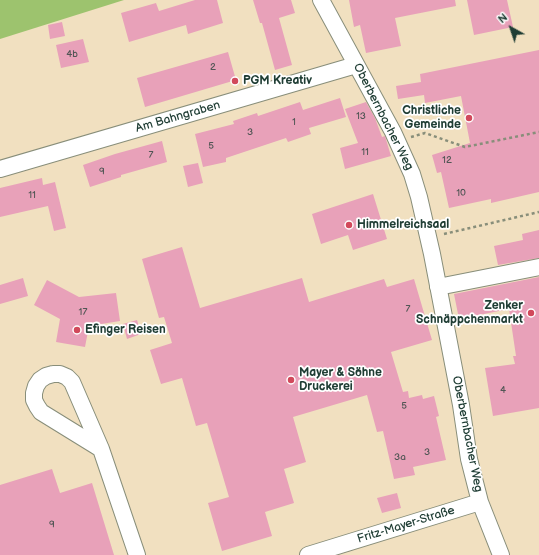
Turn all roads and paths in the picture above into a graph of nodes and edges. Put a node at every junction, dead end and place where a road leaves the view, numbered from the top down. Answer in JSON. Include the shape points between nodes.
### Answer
{"nodes":[{"id":1,"x":321,"y":0,"type":"edge"},
{"id":2,"x":356,"y":65,"type":"junction"},
{"id":3,"x":539,"y":132,"type":"edge"},
{"id":4,"x":398,"y":142,"type":"junction"},
{"id":5,"x":0,"y":169,"type":"edge"},
{"id":6,"x":539,"y":212,"type":"edge"},
{"id":7,"x":429,"y":238,"type":"junction"},
{"id":8,"x":539,"y":267,"type":"edge"},
{"id":9,"x":438,"y":287,"type":"junction"},
{"id":10,"x":101,"y":449,"type":"junction"},
{"id":11,"x":480,"y":502,"type":"junction"},
{"id":12,"x":137,"y":555,"type":"edge"},
{"id":13,"x":308,"y":555,"type":"edge"},
{"id":14,"x":501,"y":555,"type":"edge"}],
"edges":[{"from":1,"to":2,"type":"street","name":"Oberbernbacher Weg"},
{"from":2,"to":4,"type":"street","name":"Oberbernbacher Weg"},
{"from":2,"to":5,"type":"street","name":"Am Bahngraben"},
{"from":3,"to":4,"type":"path","via":[[465,147],[425,132]]},
{"from":4,"to":7,"type":"street","name":"Oberbernbacher Weg","via":[[412,174]]},
{"from":6,"to":7,"type":"path"},
{"from":7,"to":9,"type":"street","name":"Oberbernbacher Weg"},
{"from":8,"to":9,"type":"street"},
{"from":9,"to":11,"type":"street","name":"Oberbernbacher Weg","via":[[469,459]]},
{"from":10,"to":10,"type":"street","via":[[72,382],[60,374],[46,376],[40,380],[34,392],[34,400],[41,412]]},
{"from":10,"to":12,"type":"street"},
{"from":11,"to":13,"type":"street","name":"Fritz-Mayer-Straße"},
{"from":11,"to":14,"type":"street","name":"Oberbernbacher Weg"}]}
